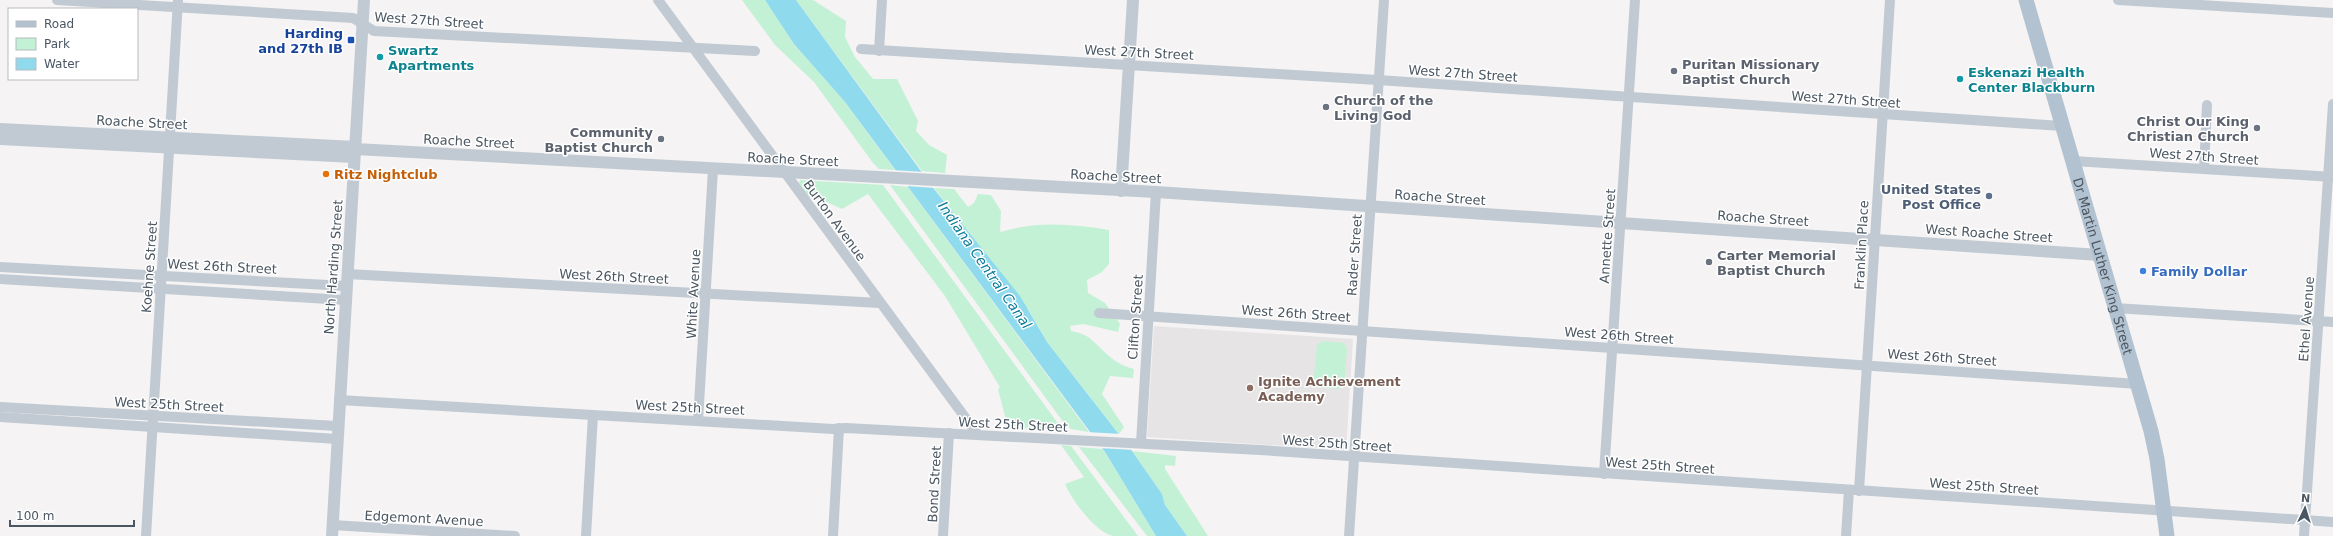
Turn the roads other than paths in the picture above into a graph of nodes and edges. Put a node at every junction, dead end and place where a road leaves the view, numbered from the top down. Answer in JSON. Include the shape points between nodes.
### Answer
{"nodes":[{"id":1,"x":57,"y":0,"type":"edge"},
{"id":2,"x":364,"y":0,"type":"edge"},
{"id":3,"x":658,"y":0,"type":"edge"},
{"id":4,"x":882,"y":0,"type":"edge"},
{"id":5,"x":1133,"y":0,"type":"edge"},
{"id":6,"x":1384,"y":0,"type":"edge"},
{"id":7,"x":1635,"y":0,"type":"edge"},
{"id":8,"x":1890,"y":0,"type":"edge"},
{"id":9,"x":2026,"y":0,"type":"edge"},
{"id":10,"x":2118,"y":0,"type":"edge"},
{"id":11,"x":2216,"y":3,"type":"edge"},
{"id":12,"x":177,"y":4,"type":"edge"},
{"id":13,"x":2333,"y":13,"type":"edge"},
{"id":14,"x":362,"y":25,"type":"junction"},
{"id":15,"x":692,"y":48,"type":"junction"},
{"id":16,"x":861,"y":49,"type":"dead end"},
{"id":17,"x":879,"y":50,"type":"junction"},
{"id":18,"x":755,"y":51,"type":"dead end"},
{"id":19,"x":1129,"y":65,"type":"junction"},
{"id":20,"x":1378,"y":80,"type":"junction"},
{"id":21,"x":1628,"y":97,"type":"junction"},
{"id":22,"x":2333,"y":104,"type":"edge"},
{"id":23,"x":2208,"y":105,"type":"dead end"},
{"id":24,"x":1882,"y":114,"type":"junction"},
{"id":25,"x":2062,"y":126,"type":"junction"},
{"id":26,"x":0,"y":128,"type":"edge"},
{"id":27,"x":0,"y":139,"type":"edge"},
{"id":28,"x":169,"y":143,"type":"junction"},
{"id":29,"x":355,"y":151,"type":"junction"},
{"id":30,"x":2073,"y":161,"type":"junction"},
{"id":31,"x":713,"y":169,"type":"junction"},
{"id":32,"x":2204,"y":169,"type":"junction"},
{"id":33,"x":784,"y":173,"type":"junction"},
{"id":34,"x":2331,"y":177,"type":"edge"},
{"id":35,"x":1121,"y":191,"type":"junction"},
{"id":36,"x":1156,"y":192,"type":"junction"},
{"id":37,"x":1370,"y":206,"type":"junction"},
{"id":38,"x":1620,"y":224,"type":"junction"},
{"id":39,"x":1875,"y":239,"type":"junction"},
{"id":40,"x":2100,"y":255,"type":"junction"},
{"id":41,"x":0,"y":267,"type":"edge"},
{"id":42,"x":161,"y":276,"type":"junction"},
{"id":43,"x":0,"y":279,"type":"edge"},
{"id":44,"x":346,"y":280,"type":"junction"},
{"id":45,"x":160,"y":289,"type":"junction"},
{"id":46,"x":706,"y":294,"type":"junction"},
{"id":47,"x":345,"y":300,"type":"junction"},
{"id":48,"x":880,"y":303,"type":"junction"},
{"id":49,"x":2115,"y":308,"type":"junction"},
{"id":50,"x":1099,"y":313,"type":"dead end"},
{"id":51,"x":1149,"y":316,"type":"junction"},
{"id":52,"x":2319,"y":321,"type":"junction"},
{"id":53,"x":2333,"y":322,"type":"edge"},
{"id":54,"x":1362,"y":330,"type":"junction"},
{"id":55,"x":1612,"y":348,"type":"junction"},
{"id":56,"x":1866,"y":365,"type":"junction"},
{"id":57,"x":2138,"y":384,"type":"junction"},
{"id":58,"x":339,"y":400,"type":"junction"},
{"id":59,"x":0,"y":407,"type":"edge"},
{"id":60,"x":593,"y":415,"type":"junction"},
{"id":61,"x":153,"y":416,"type":"junction"},
{"id":62,"x":0,"y":417,"type":"edge"},
{"id":63,"x":698,"y":421,"type":"junction"},
{"id":64,"x":337,"y":426,"type":"junction"},
{"id":65,"x":152,"y":427,"type":"junction"},
{"id":66,"x":839,"y":428,"type":"junction"},
{"id":67,"x":950,"y":433,"type":"junction"},
{"id":68,"x":978,"y":435,"type":"junction"},
{"id":69,"x":337,"y":439,"type":"junction"},
{"id":70,"x":1138,"y":443,"type":"junction"},
{"id":71,"x":1354,"y":457,"type":"junction"},
{"id":72,"x":1604,"y":474,"type":"junction"},
{"id":73,"x":1854,"y":491,"type":"junction"},
{"id":74,"x":2164,"y":511,"type":"junction"},
{"id":75,"x":2305,"y":520,"type":"junction"},
{"id":76,"x":2333,"y":522,"type":"edge"},
{"id":77,"x":332,"y":531,"type":"edge"},
{"id":78,"x":146,"y":536,"type":"edge"},
{"id":79,"x":515,"y":536,"type":"edge"},
{"id":80,"x":586,"y":536,"type":"edge"},
{"id":81,"x":833,"y":536,"type":"edge"},
{"id":82,"x":944,"y":536,"type":"edge"},
{"id":83,"x":1349,"y":536,"type":"edge"},
{"id":84,"x":1846,"y":536,"type":"edge"},
{"id":85,"x":2167,"y":536,"type":"edge"},
{"id":86,"x":2304,"y":536,"type":"edge"}],
"edges":[{"from":1,"to":12,"type":"street","name":"West 27th Street"},
{"from":2,"to":14,"type":"street","name":"North Harding Street"},
{"from":3,"to":15,"type":"street","name":"Burton Avenue"},
{"from":4,"to":17,"type":"street"},
{"from":5,"to":19,"type":"street"},
{"from":6,"to":20,"type":"street","name":"Rader Street"},
{"from":7,"to":21,"type":"street","name":"Annette Street"},
{"from":8,"to":24,"type":"street","name":"Franklin Place"},
{"from":9,"to":25,"type":"main road","name":"Dr Martin Luther King Street"},
{"from":10,"to":11,"type":"street"},
{"from":11,"to":13,"type":"street"},
{"from":12,"to":14,"type":"street","name":"West 27th Street","via":[[353,18]]},
{"from":12,"to":28,"type":"street","name":"Koehne Street"},
{"from":14,"to":15,"type":"street","name":"West 27th Street","via":[[374,31]]},
{"from":14,"to":29,"type":"street","name":"North Harding Street"},
{"from":15,"to":18,"type":"street","name":"West 27th Street"},
{"from":15,"to":33,"type":"street","name":"Burton Avenue"},
{"from":16,"to":17,"type":"street","name":"West 27th Street"},
{"from":17,"to":19,"type":"street","name":"West 27th Street"},
{"from":19,"to":20,"type":"street","name":"West 27th Street"},
{"from":19,"to":35,"type":"street"},
{"from":20,"to":21,"type":"street","name":"West 27th Street"},
{"from":20,"to":37,"type":"street","name":"Rader Street"},
{"from":21,"to":24,"type":"street","name":"West 27th Street"},
{"from":21,"to":38,"type":"street","name":"Annette Street"},
{"from":22,"to":34,"type":"street","name":"Ethel Avenue"},
{"from":23,"to":32,"type":"street"},
{"from":24,"to":25,"type":"street","name":"West 27th Street"},
{"from":24,"to":39,"type":"street","name":"Franklin Place"},
{"from":25,"to":30,"type":"main road","name":"Dr Martin Luther King Street"},
{"from":26,"to":28,"type":"street","name":"Roache Street"},
{"from":27,"to":28,"type":"street","name":"Roache Street"},
{"from":28,"to":29,"type":"street","name":"Roache Street"},
{"from":28,"to":42,"type":"street","name":"Koehne Street"},
{"from":29,"to":31,"type":"street","name":"Roache Street"},
{"from":29,"to":44,"type":"street","name":"North Harding Street"},
{"from":30,"to":32,"type":"street","name":"West 27th Street"},
{"from":30,"to":40,"type":"main road","name":"Dr Martin Luther King Street"},
{"from":31,"to":33,"type":"street","name":"Roache Street"},
{"from":31,"to":46,"type":"street","name":"White Avenue"},
{"from":32,"to":34,"type":"street","name":"West 27th Street"},
{"from":33,"to":35,"type":"street","name":"Roache Street"},
{"from":33,"to":48,"type":"street","name":"Burton Avenue"},
{"from":34,"to":52,"type":"street","name":"Ethel Avenue"},
{"from":35,"to":36,"type":"street","name":"Roache Street"},
{"from":36,"to":37,"type":"street","name":"Roache Street"},
{"from":36,"to":51,"type":"street","name":"Clifton Street"},
{"from":37,"to":38,"type":"street","name":"Roache Street"},
{"from":37,"to":54,"type":"street","name":"Rader Street"},
{"from":38,"to":39,"type":"street","name":"Roache Street"},
{"from":38,"to":55,"type":"street","name":"Annette Street"},
{"from":39,"to":40,"type":"street","name":"West Roache Street"},
{"from":39,"to":56,"type":"street","name":"Franklin Place"},
{"from":40,"to":49,"type":"main road","name":"Dr Martin Luther King Street"},
{"from":41,"to":42,"type":"street","name":"West 26th Street"},
{"from":42,"to":44,"type":"street","name":"West 26th Street"},
{"from":42,"to":45,"type":"street","name":"Koehne Street"},
{"from":43,"to":45,"type":"street","name":"West 26th Street"},
{"from":44,"to":46,"type":"street","name":"West 26th Street"},
{"from":44,"to":47,"type":"street","name":"North Harding Street"},
{"from":45,"to":47,"type":"street","name":"West 26th Street"},
{"from":45,"to":61,"type":"street","name":"Koehne Street"},
{"from":46,"to":48,"type":"street","name":"West 26th Street"},
{"from":46,"to":63,"type":"street","name":"White Avenue"},
{"from":47,"to":58,"type":"street","name":"North Harding Street"},
{"from":48,"to":68,"type":"street","name":"Burton Avenue"},
{"from":49,"to":52,"type":"street"},
{"from":49,"to":57,"type":"main road","name":"Dr Martin Luther King Street"},
{"from":50,"to":51,"type":"street","name":"West 26th Street"},
{"from":51,"to":54,"type":"street","name":"West 26th Street"},
{"from":51,"to":70,"type":"street","name":"Clifton Street"},
{"from":52,"to":53,"type":"street"},
{"from":52,"to":75,"type":"street","name":"Ethel Avenue"},
{"from":54,"to":55,"type":"street","name":"West 26th Street"},
{"from":54,"to":71,"type":"street","name":"Rader Street"},
{"from":55,"to":56,"type":"street","name":"West 26th Street"},
{"from":55,"to":72,"type":"street","name":"Annette Street"},
{"from":56,"to":57,"type":"street","name":"West 26th Street"},
{"from":56,"to":73,"type":"street","name":"Franklin Place"},
{"from":57,"to":74,"type":"main road","name":"Dr Martin Luther King Street","via":[[2155,446]]},
{"from":58,"to":60,"type":"street","name":"West 25th Street"},
{"from":58,"to":64,"type":"street","name":"North Harding Street"},
{"from":59,"to":61,"type":"street","name":"West 25th Street"},
{"from":60,"to":63,"type":"street","name":"West 25th Street"},
{"from":60,"to":80,"type":"street"},
{"from":61,"to":64,"type":"street","name":"West 25th Street"},
{"from":61,"to":65,"type":"street","name":"Koehne Street"},
{"from":62,"to":65,"type":"street","name":"West 25th Street"},
{"from":63,"to":66,"type":"street","name":"West 25th Street"},
{"from":64,"to":69,"type":"street","name":"North Harding Street"},
{"from":65,"to":69,"type":"street","name":"West 25th Street"},
{"from":65,"to":78,"type":"street","name":"Koehne Street"},
{"from":66,"to":67,"type":"street","name":"West 25th Street"},
{"from":66,"to":81,"type":"street"},
{"from":67,"to":68,"type":"street","name":"West 25th Street"},
{"from":67,"to":82,"type":"street","name":"Bond Street"},
{"from":68,"to":70,"type":"street","name":"West 25th Street"},
{"from":69,"to":77,"type":"street","name":"North Harding Street"},
{"from":70,"to":71,"type":"street","name":"West 25th Street"},
{"from":71,"to":72,"type":"street","name":"West 25th Street"},
{"from":71,"to":83,"type":"street","name":"Rader Street"},
{"from":72,"to":73,"type":"street","name":"West 25th Street"},
{"from":73,"to":74,"type":"street","name":"West 25th Street"},
{"from":73,"to":84,"type":"street","name":"Franklin Place"},
{"from":74,"to":75,"type":"street","name":"West 25th Street"},
{"from":74,"to":85,"type":"main road","name":"Dr Martin Luther King Street"},
{"from":75,"to":76,"type":"street","name":"West 25th Street"},
{"from":75,"to":86,"type":"street","name":"Ethel Avenue"},
{"from":77,"to":79,"type":"street","name":"Edgemont Avenue"}]}
